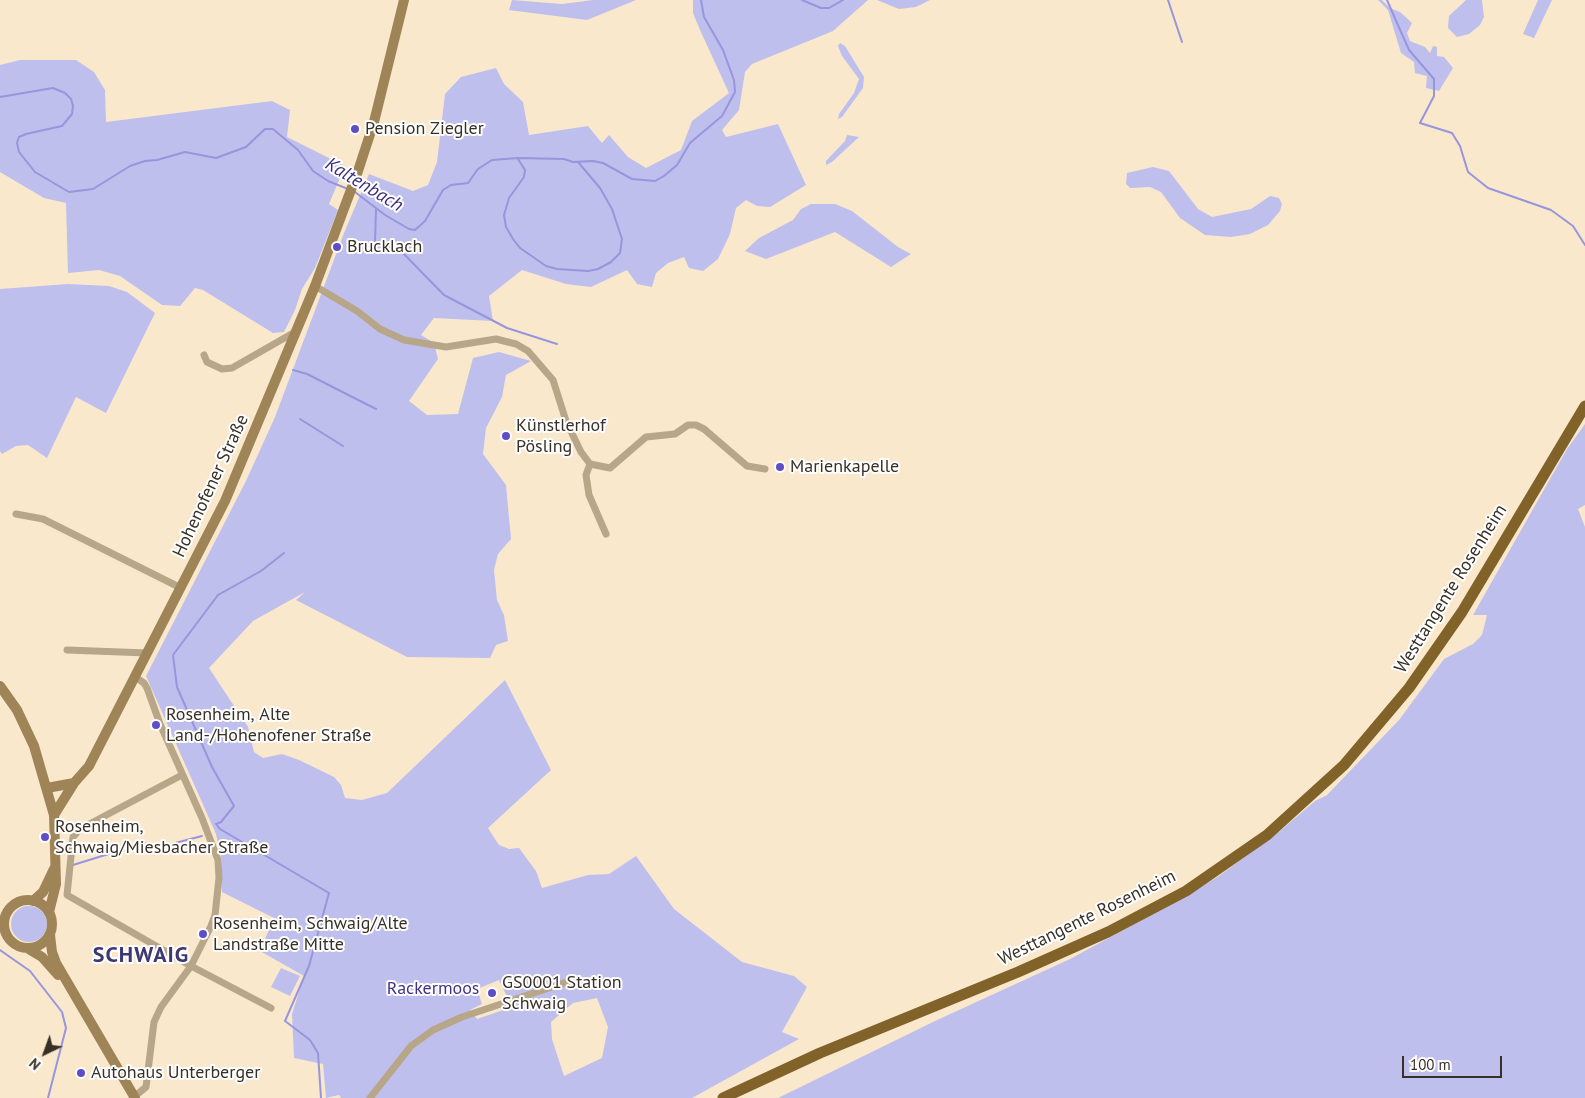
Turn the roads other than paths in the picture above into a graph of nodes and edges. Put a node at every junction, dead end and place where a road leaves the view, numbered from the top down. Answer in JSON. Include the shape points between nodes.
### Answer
{"nodes":[{"id":1,"x":404,"y":0,"type":"edge"},
{"id":2,"x":315,"y":286,"type":"junction"},
{"id":3,"x":297,"y":331,"type":"junction"},
{"id":4,"x":204,"y":355,"type":"dead end"},
{"id":5,"x":1585,"y":406,"type":"edge"},
{"id":6,"x":590,"y":464,"type":"junction"},
{"id":7,"x":765,"y":469,"type":"dead end"},
{"id":8,"x":16,"y":514,"type":"dead end"},
{"id":9,"x":606,"y":534,"type":"dead end"},
{"id":10,"x":181,"y":588,"type":"junction"},
{"id":11,"x":67,"y":650,"type":"dead end"},
{"id":12,"x":148,"y":653,"type":"junction"},
{"id":13,"x":136,"y":677,"type":"junction"},
{"id":14,"x":0,"y":686,"type":"edge"},
{"id":15,"x":182,"y":775,"type":"junction"},
{"id":16,"x":74,"y":783,"type":"junction"},
{"id":17,"x":47,"y":788,"type":"junction"},
{"id":18,"x":54,"y":815,"type":"junction"},
{"id":19,"x":55,"y":866,"type":"junction"},
{"id":20,"x":33,"y":901,"type":"junction"},
{"id":21,"x":5,"y":911,"type":"edge"},
{"id":22,"x":49,"y":912,"type":"junction"},
{"id":23,"x":3,"y":931,"type":"edge"},
{"id":24,"x":50,"y":935,"type":"junction"},
{"id":25,"x":27,"y":948,"type":"junction"},
{"id":26,"x":191,"y":966,"type":"junction"},
{"id":27,"x":573,"y":980,"type":"dead end"},
{"id":28,"x":71,"y":991,"type":"junction"},
{"id":29,"x":271,"y":1008,"type":"dead end"},
{"id":30,"x":134,"y":1098,"type":"edge"},
{"id":31,"x":370,"y":1098,"type":"edge"},
{"id":32,"x":723,"y":1098,"type":"edge"}],
"edges":[{"from":1,"to":2,"type":"main road","name":"Hohenofener Straße","via":[[374,122]]},
{"from":2,"to":3,"type":"main road","name":"Hohenofener Straße"},
{"from":2,"to":6,"type":"street","via":[[380,329],[404,340],[446,347],[496,339],[528,351],[553,380],[566,422]]},
{"from":3,"to":4,"type":"street","via":[[232,368],[222,369],[207,362]]},
{"from":3,"to":10,"type":"main road","name":"Hohenofener Straße","via":[[225,502]]},
{"from":5,"to":32,"type":"highway","name":"Westtangente Rosenheim","via":[[1462,612],[1409,688],[1344,765],[1267,835],[1186,891],[1108,932],[820,1053]]},
{"from":6,"to":7,"type":"street","via":[[610,468],[646,438],[675,434],[688,425],[696,425],[747,466]]},
{"from":6,"to":9,"type":"street","via":[[586,475],[589,495]]},
{"from":8,"to":10,"type":"street","via":[[43,519]]},
{"from":10,"to":12,"type":"main road","name":"Hohenofener Straße"},
{"from":11,"to":12,"type":"street"},
{"from":12,"to":13,"type":"main road","name":"Hohenofener Straße"},
{"from":13,"to":15,"type":"street","via":[[147,688]]},
{"from":13,"to":16,"type":"main road","name":"Hohenofener Straße","via":[[89,766]]},
{"from":14,"to":17,"type":"main road","via":[[34,746]]},
{"from":15,"to":26,"type":"street","via":[[213,844],[220,878],[214,915]]},
{"from":15,"to":26,"type":"street","via":[[80,829],[73,837],[67,895]]},
{"from":16,"to":17,"type":"main road"},
{"from":16,"to":18,"type":"main road","name":"Hohenofener Straße"},
{"from":17,"to":18,"type":"main road"},
{"from":18,"to":19,"type":"main road"},
{"from":19,"to":20,"type":"main road","via":[[49,882]]},
{"from":19,"to":22,"type":"main road","via":[[56,884]]},
{"from":20,"to":21,"type":"main road","via":[[16,904]]},
{"from":20,"to":22,"type":"main road"},
{"from":21,"to":23,"type":"main road"},
{"from":22,"to":24,"type":"main road","via":[[52,919]]},
{"from":23,"to":25,"type":"main road","via":[[18,946]]},
{"from":24,"to":25,"type":"main road","via":[[36,947]]},
{"from":24,"to":28,"type":"main road","via":[[52,952]]},
{"from":25,"to":28,"type":"main road","via":[[42,957]]},
{"from":26,"to":29,"type":"street"},
{"from":26,"to":30,"type":"street","via":[[154,1022],[146,1087]]},
{"from":27,"to":31,"type":"street","via":[[433,1030],[410,1046]]},
{"from":28,"to":30,"type":"main road"}]}
